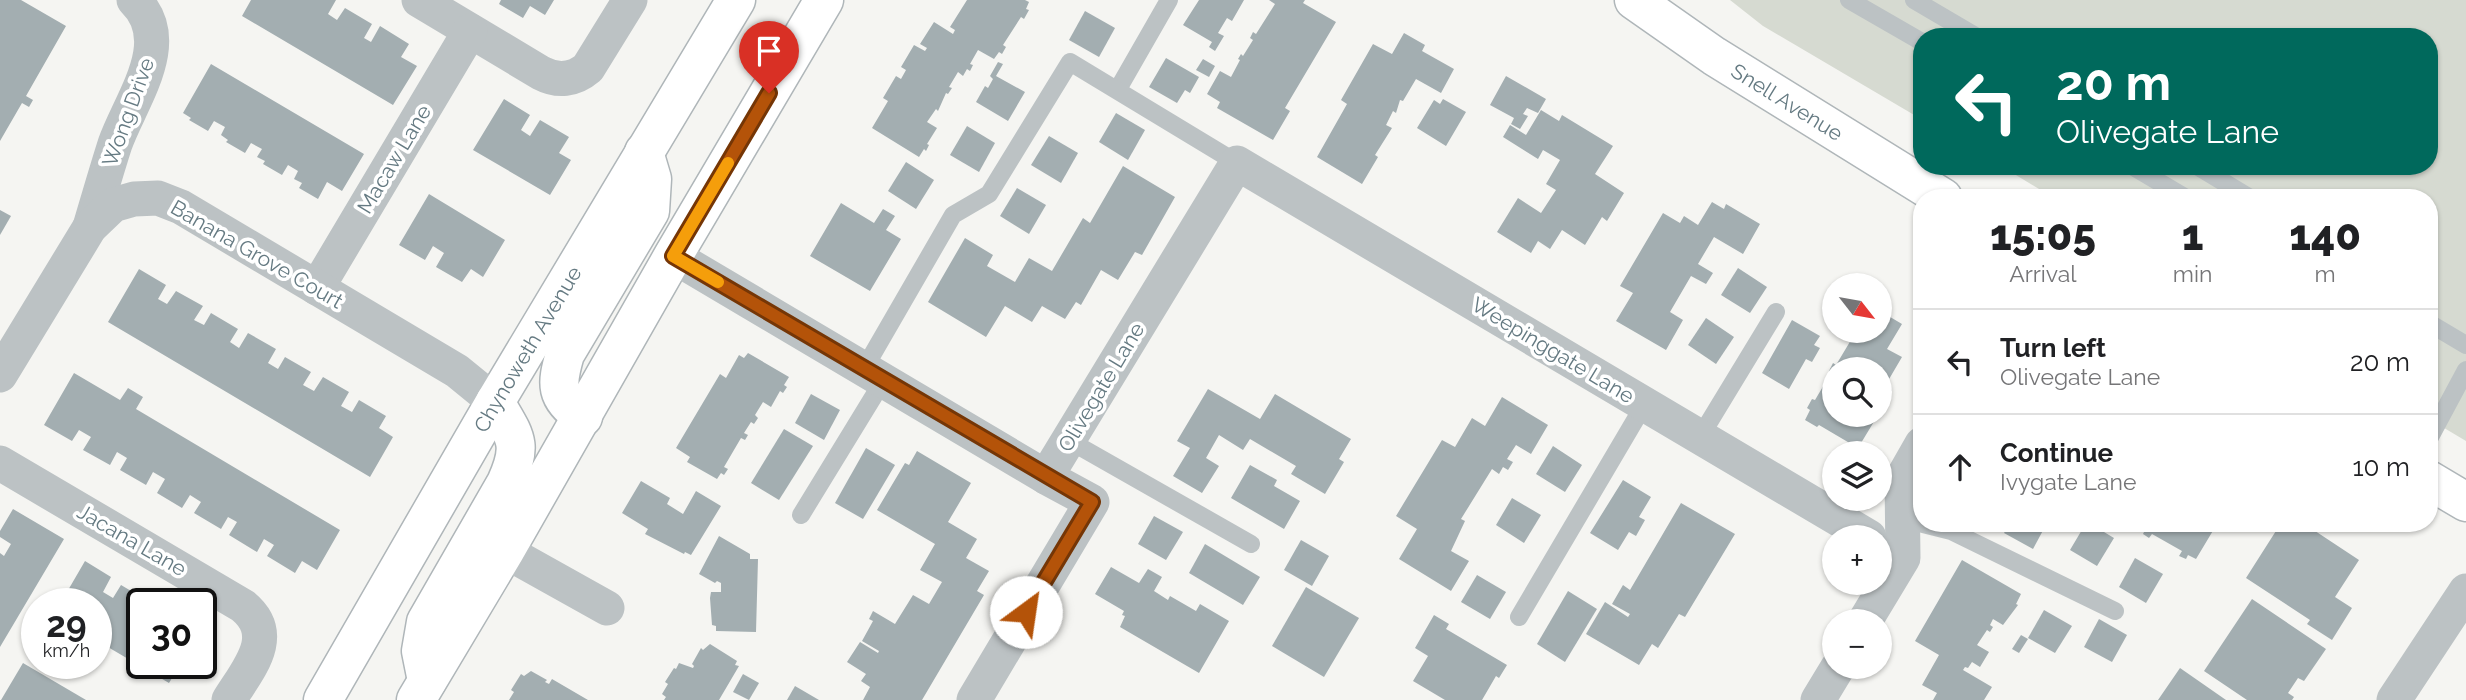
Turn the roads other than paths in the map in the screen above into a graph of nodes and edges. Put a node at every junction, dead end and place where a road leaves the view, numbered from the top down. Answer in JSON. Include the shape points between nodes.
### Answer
{"nodes":[{"id":1,"x":134,"y":0,"type":"edge"},
{"id":2,"x":419,"y":0,"type":"edge"},
{"id":3,"x":630,"y":0,"type":"edge"},
{"id":4,"x":736,"y":0,"type":"edge"},
{"id":5,"x":824,"y":0,"type":"edge"},
{"id":6,"x":1169,"y":0,"type":"edge"},
{"id":7,"x":1634,"y":0,"type":"edge"},
{"id":8,"x":1849,"y":0,"type":"edge"},
{"id":9,"x":1914,"y":0,"type":"edge"},
{"id":10,"x":1962,"y":28,"type":"edge"},
{"id":11,"x":470,"y":31,"type":"junction"},
{"id":12,"x":1913,"y":37,"type":"edge"},
{"id":13,"x":1118,"y":89,"type":"junction"},
{"id":14,"x":644,"y":152,"type":"junction"},
{"id":15,"x":1237,"y":163,"type":"junction"},
{"id":16,"x":2147,"y":175,"type":"edge"},
{"id":17,"x":2212,"y":175,"type":"edge"},
{"id":18,"x":1928,"y":189,"type":"edge"},
{"id":19,"x":2171,"y":189,"type":"edge"},
{"id":20,"x":2235,"y":189,"type":"edge"},
{"id":21,"x":90,"y":227,"type":"junction"},
{"id":22,"x":673,"y":256,"type":"junction"},
{"id":23,"x":317,"y":288,"type":"junction"},
{"id":24,"x":1776,"y":312,"type":"dead end"},
{"id":25,"x":2438,"y":328,"type":"edge"},
{"id":26,"x":2466,"y":345,"type":"edge"},
{"id":27,"x":2466,"y":370,"type":"edge"},
{"id":28,"x":0,"y":375,"type":"edge"},
{"id":29,"x":873,"y":375,"type":"junction"},
{"id":30,"x":495,"y":402,"type":"junction"},
{"id":31,"x":1644,"y":404,"type":"junction"},
{"id":32,"x":583,"y":417,"type":"junction"},
{"id":33,"x":2438,"y":422,"type":"edge"},
{"id":34,"x":1700,"y":437,"type":"junction"},
{"id":35,"x":1068,"y":440,"type":"junction"},
{"id":36,"x":1913,"y":460,"type":"edge"},
{"id":37,"x":0,"y":463,"type":"edge"},
{"id":38,"x":1046,"y":477,"type":"junction"},
{"id":39,"x":2438,"y":485,"type":"edge"},
{"id":40,"x":2466,"y":502,"type":"edge"},
{"id":41,"x":801,"y":514,"type":"dead end"},
{"id":42,"x":1849,"y":525,"type":"edge"},
{"id":43,"x":1945,"y":532,"type":"edge"},
{"id":44,"x":1953,"y":532,"type":"edge"},
{"id":45,"x":1895,"y":540,"type":"edge"},
{"id":46,"x":1251,"y":544,"type":"dead end"},
{"id":47,"x":505,"y":551,"type":"junction"},
{"id":48,"x":2466,"y":591,"type":"edge"},
{"id":49,"x":607,"y":608,"type":"dead end"},
{"id":50,"x":1870,"y":609,"type":"edge"},
{"id":51,"x":2115,"y":611,"type":"dead end"},
{"id":52,"x":1519,"y":617,"type":"dead end"},
{"id":53,"x":1831,"y":679,"type":"edge"},
{"id":54,"x":421,"y":690,"type":"edge"},
{"id":55,"x":229,"y":700,"type":"edge"},
{"id":56,"x":323,"y":700,"type":"edge"},
{"id":57,"x":974,"y":700,"type":"edge"},
{"id":58,"x":1818,"y":700,"type":"edge"},
{"id":59,"x":2394,"y":700,"type":"edge"}],
"edges":[{"from":1,"to":21,"type":"street","name":"Wong Drive","via":[[142,7],[151,31],[150,56]]},
{"from":2,"to":11,"type":"street"},
{"from":3,"to":11,"type":"street","via":[[595,59],[580,75],[570,78],[550,77]]},
{"from":4,"to":14,"type":"street","name":"Chynoweth Avenue"},
{"from":5,"to":22,"type":"street"},
{"from":6,"to":13,"type":"lane"},
{"from":7,"to":18,"type":"street","name":"Snell Avenue","via":[[1714,56]]},
{"from":8,"to":12,"type":"lane"},
{"from":9,"to":10,"type":"lane"},
{"from":11,"to":23,"type":"street","name":"Macaw Lane"},
{"from":13,"to":15,"type":"lane"},
{"from":13,"to":29,"type":"lane","via":[[1070,62],[989,194],[953,215]]},
{"from":14,"to":30,"type":"street","name":"Chynoweth Avenue"},
{"from":14,"to":32,"type":"street","via":[[652,179],[650,211],[565,354],[559,377],[559,392]]},
{"from":15,"to":31,"type":"street","name":"Weepinggate Lane"},
{"from":15,"to":35,"type":"street","name":"Olivegate Lane"},
{"from":16,"to":19,"type":"lane"},
{"from":17,"to":20,"type":"lane"},
{"from":21,"to":23,"type":"street","name":"Banana Grove Court","via":[[113,205],[158,198]]},
{"from":21,"to":28,"type":"street","name":"Banana Grove Court"},
{"from":22,"to":29,"type":"street"},
{"from":22,"to":32,"type":"street"},
{"from":23,"to":30,"type":"street","name":"Banana Grove Court","via":[[457,371]]},
{"from":24,"to":34,"type":"lane"},
{"from":25,"to":26,"type":"lane"},
{"from":27,"to":33,"type":"lane"},
{"from":29,"to":38,"type":"street"},
{"from":29,"to":41,"type":"lane"},
{"from":30,"to":54,"type":"street","via":[[513,433],[516,460],[426,622]]},
{"from":30,"to":56,"type":"street","name":"Chynoweth Avenue"},
{"from":31,"to":34,"type":"street","name":"Weepinggate Lane"},
{"from":31,"to":52,"type":"lane"},
{"from":32,"to":47,"type":"street"},
{"from":34,"to":42,"type":"street","name":"Weepinggate Lane"},
{"from":35,"to":38,"type":"street","name":"Olivegate Lane"},
{"from":35,"to":46,"type":"lane"},
{"from":36,"to":45,"type":"street","via":[[1902,479]]},
{"from":37,"to":55,"type":"street","name":"Jacana Lane","via":[[254,615],[260,642]]},
{"from":38,"to":57,"type":"street","via":[[1092,502]]},
{"from":39,"to":40,"type":"street"},
{"from":43,"to":45,"type":"lane"},
{"from":44,"to":51,"type":"lane"},
{"from":45,"to":50,"type":"street"},
{"from":47,"to":49,"type":"street"},
{"from":47,"to":54,"type":"street"},
{"from":48,"to":59,"type":"street"},
{"from":53,"to":58,"type":"street"}]}
